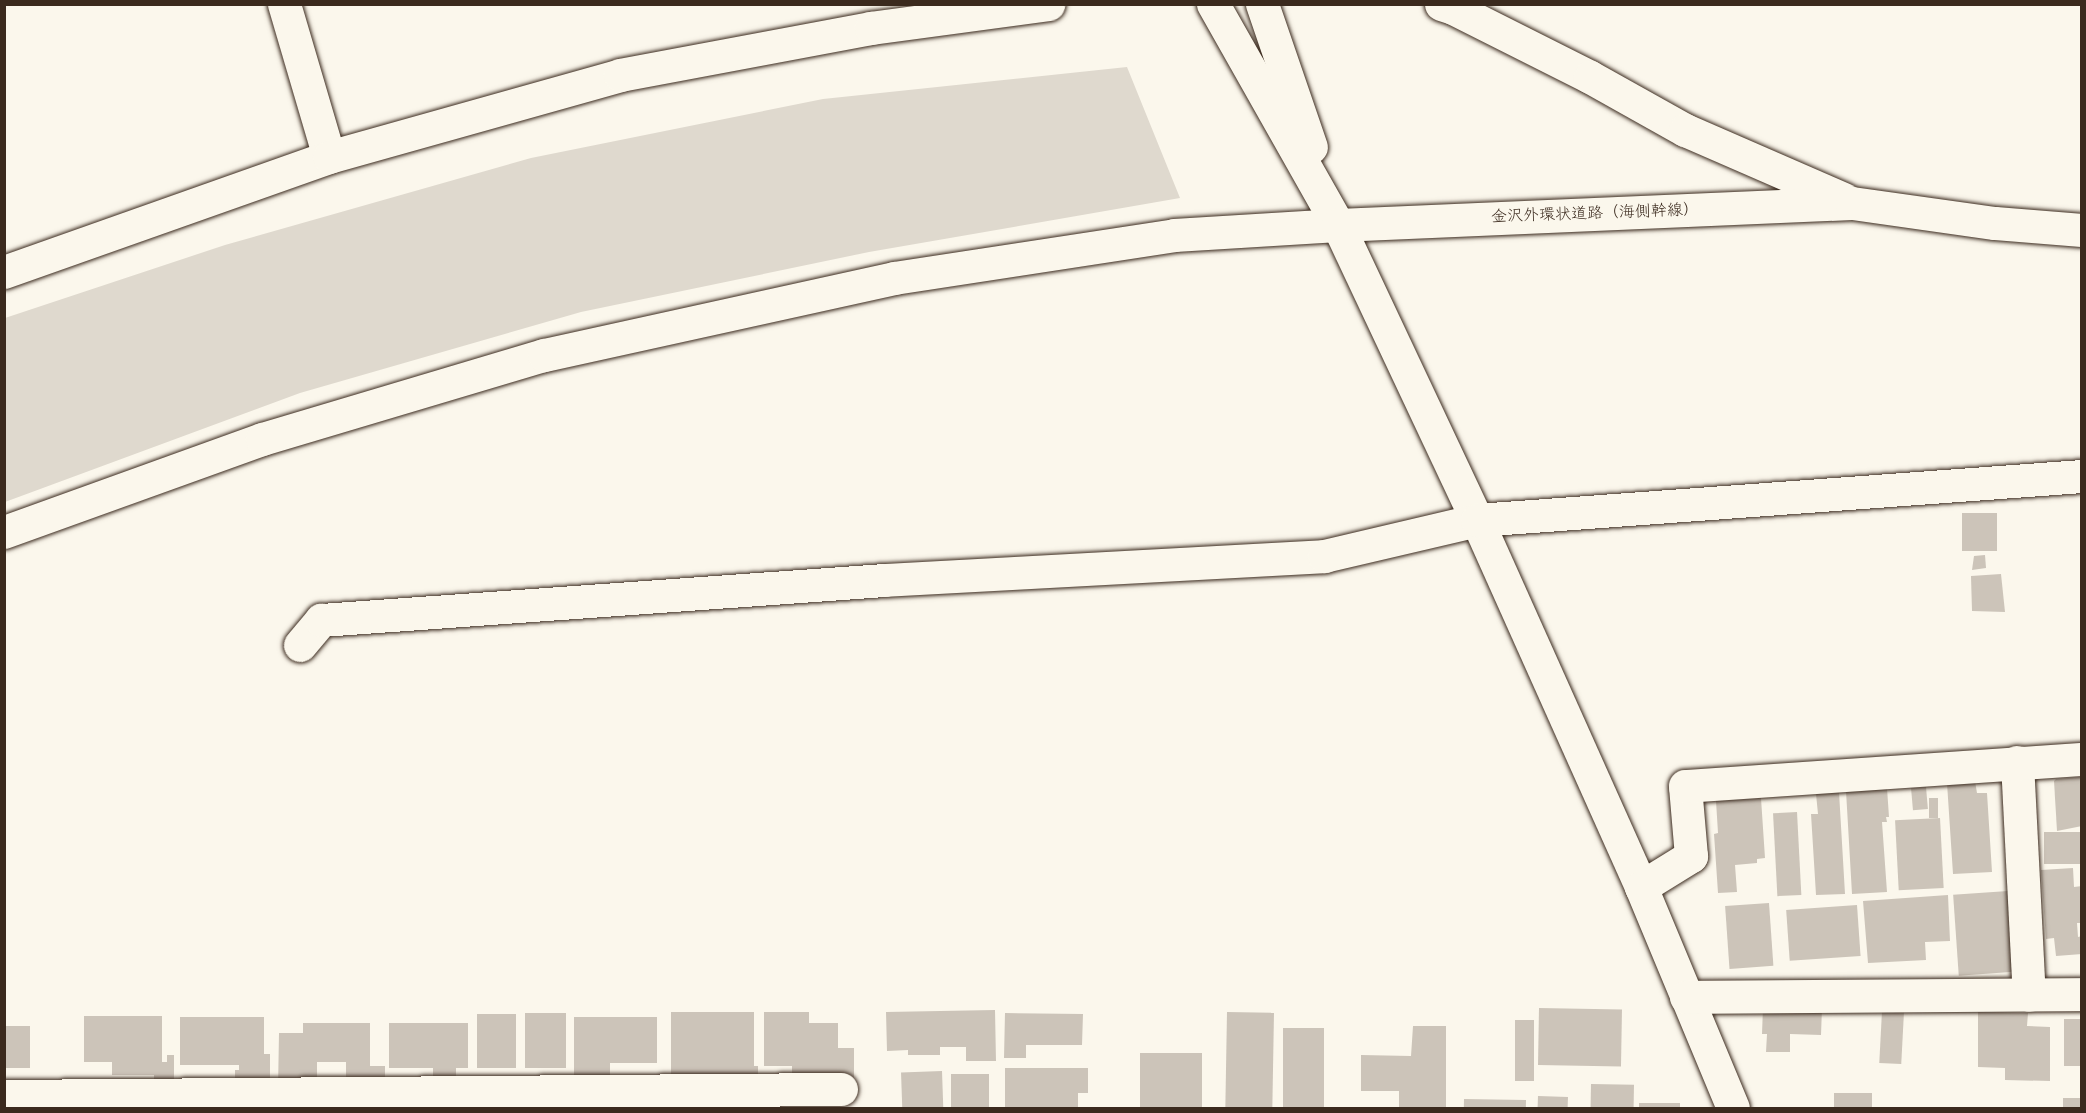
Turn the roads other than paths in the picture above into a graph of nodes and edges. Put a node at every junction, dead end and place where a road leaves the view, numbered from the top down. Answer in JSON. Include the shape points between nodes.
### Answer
{"nodes":[{"id":1,"x":284,"y":4,"type":"edge"},
{"id":2,"x":1048,"y":4,"type":"edge"},
{"id":3,"x":1213,"y":4,"type":"edge"},
{"id":4,"x":1262,"y":4,"type":"edge"},
{"id":5,"x":1441,"y":4,"type":"edge"},
{"id":6,"x":329,"y":157,"type":"junction"},
{"id":7,"x":1852,"y":203,"type":"junction"},
{"id":8,"x":1338,"y":225,"type":"junction"},
{"id":9,"x":2082,"y":230,"type":"edge"},
{"id":10,"x":4,"y":272,"type":"edge"},
{"id":11,"x":2082,"y":476,"type":"edge"},
{"id":12,"x":1477,"y":520,"type":"junction"},
{"id":13,"x":4,"y":532,"type":"edge"},
{"id":14,"x":300,"y":645,"type":"dead end"},
{"id":15,"x":2082,"y":759,"type":"edge"},
{"id":16,"x":2017,"y":762,"type":"junction"},
{"id":17,"x":1641,"y":887,"type":"junction"},
{"id":18,"x":2082,"y":994,"type":"edge"},
{"id":19,"x":2029,"y":995,"type":"junction"},
{"id":20,"x":1686,"y":997,"type":"junction"},
{"id":21,"x":841,"y":1089,"type":"dead end"},
{"id":22,"x":4,"y":1096,"type":"edge"},
{"id":23,"x":749,"y":1099,"type":"edge"},
{"id":24,"x":520,"y":1100,"type":"edge"},
{"id":25,"x":287,"y":1101,"type":"edge"},
{"id":26,"x":55,"y":1102,"type":"edge"},
{"id":27,"x":1733,"y":1108,"type":"edge"}],
"edges":[{"from":1,"to":6,"type":"street"},
{"from":2,"to":6,"type":"street","via":[[871,28],[620,75]]},
{"from":3,"to":8,"type":"street"},
{"from":4,"to":8,"type":"street"},
{"from":5,"to":7,"type":"street","name":"金沢外環状道路（海側幹線）","via":[[1590,77],[1685,130]]},
{"from":6,"to":10,"type":"street"},
{"from":7,"to":8,"type":"street","name":"金沢外環状道路（海側幹線）"},
{"from":7,"to":9,"type":"street","name":"金沢外環状道路（海側幹線）","via":[[1995,223]]},
{"from":8,"to":12,"type":"street"},
{"from":8,"to":13,"type":"street","name":"金沢外環状道路（海側幹線）","via":[[1174,236],[894,278],[544,355],[262,440]]},
{"from":11,"to":12,"type":"street"},
{"from":12,"to":14,"type":"street","via":[[1324,556],[884,580],[321,620]]},
{"from":12,"to":17,"type":"street"},
{"from":15,"to":16,"type":"street"},
{"from":16,"to":17,"type":"street","via":[[1685,786],[1691,856]]},
{"from":16,"to":19,"type":"street"},
{"from":17,"to":20,"type":"street"},
{"from":18,"to":19,"type":"street"},
{"from":19,"to":20,"type":"street"},
{"from":20,"to":27,"type":"street"},
{"from":21,"to":23,"type":"street"},
{"from":22,"to":26,"type":"street"},
{"from":23,"to":24,"type":"street"},
{"from":24,"to":25,"type":"street"},
{"from":25,"to":26,"type":"street"}]}
